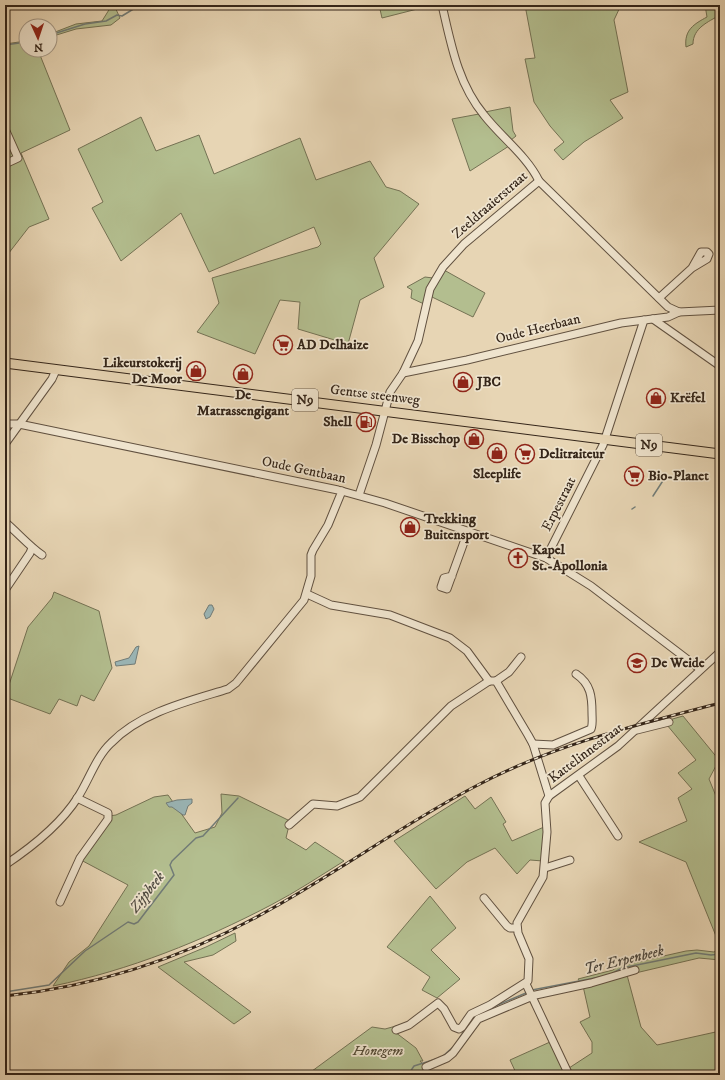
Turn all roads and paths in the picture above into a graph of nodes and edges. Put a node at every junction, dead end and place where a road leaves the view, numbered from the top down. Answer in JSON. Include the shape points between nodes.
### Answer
{"nodes":[{"id":1,"x":442,"y":5,"type":"edge"},
{"id":2,"x":5,"y":129,"type":"edge"},
{"id":3,"x":5,"y":164,"type":"edge"},
{"id":4,"x":539,"y":181,"type":"junction"},
{"id":5,"x":692,"y":268,"type":"dead end"},
{"id":6,"x":659,"y":298,"type":"junction"},
{"id":7,"x":720,"y":310,"type":"edge"},
{"id":8,"x":679,"y":312,"type":"junction"},
{"id":9,"x":653,"y":319,"type":"junction"},
{"id":10,"x":644,"y":320,"type":"junction"},
{"id":11,"x":5,"y":363,"type":"edge"},
{"id":12,"x":720,"y":366,"type":"edge"},
{"id":13,"x":56,"y":370,"type":"junction"},
{"id":14,"x":404,"y":373,"type":"junction"},
{"id":15,"x":384,"y":410,"type":"junction"},
{"id":16,"x":5,"y":424,"type":"edge"},
{"id":17,"x":19,"y":424,"type":"junction"},
{"id":18,"x":604,"y":440,"type":"junction"},
{"id":19,"x":5,"y":444,"type":"edge"},
{"id":20,"x":720,"y":454,"type":"edge"},
{"id":21,"x":342,"y":491,"type":"junction"},
{"id":22,"x":358,"y":495,"type":"junction"},
{"id":23,"x":5,"y":522,"type":"edge"},
{"id":24,"x":468,"y":531,"type":"junction"},
{"id":25,"x":32,"y":548,"type":"junction"},
{"id":26,"x":42,"y":555,"type":"dead end"},
{"id":27,"x":546,"y":558,"type":"junction"},
{"id":28,"x":452,"y":576,"type":"dead end"},
{"id":29,"x":5,"y":590,"type":"edge"},
{"id":30,"x":307,"y":594,"type":"junction"},
{"id":31,"x":720,"y":652,"type":"edge"},
{"id":32,"x":521,"y":657,"type":"dead end"},
{"id":33,"x":700,"y":669,"type":"junction"},
{"id":34,"x":576,"y":674,"type":"dead end"},
{"id":35,"x":493,"y":681,"type":"junction"},
{"id":36,"x":670,"y":722,"type":"dead end"},
{"id":37,"x":637,"y":730,"type":"junction"},
{"id":38,"x":533,"y":744,"type":"junction"},
{"id":39,"x":579,"y":776,"type":"junction"},
{"id":40,"x":549,"y":796,"type":"junction"},
{"id":41,"x":77,"y":798,"type":"junction"},
{"id":42,"x":291,"y":823,"type":"dead end"},
{"id":43,"x":618,"y":836,"type":"dead end"},
{"id":44,"x":570,"y":860,"type":"dead end"},
{"id":45,"x":5,"y":865,"type":"edge"},
{"id":46,"x":545,"y":868,"type":"junction"},
{"id":47,"x":484,"y":898,"type":"dead end"},
{"id":48,"x":60,"y":902,"type":"dead end"},
{"id":49,"x":517,"y":928,"type":"junction"},
{"id":50,"x":635,"y":970,"type":"dead end"},
{"id":51,"x":526,"y":984,"type":"junction"},
{"id":52,"x":531,"y":996,"type":"junction"},
{"id":53,"x":396,"y":1030,"type":"dead end"},
{"id":54,"x":426,"y":1067,"type":"dead end"},
{"id":55,"x":569,"y":1075,"type":"edge"}],
"edges":[{"from":1,"to":4,"type":"street","name":"Zeeldraaierstraat","via":[[456,64],[469,96],[522,157]]},
{"from":2,"to":3,"type":"street","via":[[18,158]]},
{"from":4,"to":6,"type":"street"},
{"from":4,"to":14,"type":"street","name":"Zeeldraaierstraat","via":[[467,242],[443,267],[427,299],[418,341]]},
{"from":5,"to":6,"type":"street"},
{"from":6,"to":8,"type":"street","via":[[668,307]]},
{"from":7,"to":8,"type":"street","name":"Oude Heerbaan"},
{"from":8,"to":9,"type":"street","name":"Oude Heerbaan"},
{"from":9,"to":10,"type":"street","name":"Oude Heerbaan"},
{"from":9,"to":12,"type":"street"},
{"from":10,"to":14,"type":"street","name":"Oude Heerbaan","via":[[602,327]]},
{"from":10,"to":18,"type":"street","name":"Erpestraat"},
{"from":11,"to":13,"type":"main road","name":"Gentse steenweg","number":"N9"},
{"from":13,"to":15,"type":"main road","name":"Gentse steenweg","number":"N9"},
{"from":13,"to":17,"type":"street"},
{"from":14,"to":15,"type":"street","name":"Zeeldraaierstraat","via":[[390,392]]},
{"from":15,"to":18,"type":"main road","name":"Gentse steenweg","number":"N9"},
{"from":15,"to":22,"type":"street","name":"Zeeldraaierstraat","via":[[376,445]]},
{"from":16,"to":17,"type":"street","name":"Oude Gentbaan"},
{"from":17,"to":19,"type":"street"},
{"from":17,"to":21,"type":"street","name":"Oude Gentbaan"},
{"from":18,"to":20,"type":"main road","name":"Gentse steenweg","number":"N9"},
{"from":18,"to":27,"type":"street","name":"Erpestraat"},
{"from":21,"to":22,"type":"street","name":"Oude Gentbaan"},
{"from":21,"to":30,"type":"street","via":[[328,525],[311,555],[312,571]]},
{"from":22,"to":24,"type":"street","name":"Oude Gentbaan"},
{"from":23,"to":25,"type":"street"},
{"from":24,"to":27,"type":"street","name":"Oude Gentbaan"},
{"from":24,"to":28,"type":"street"},
{"from":25,"to":26,"type":"street"},
{"from":25,"to":29,"type":"street"},
{"from":27,"to":33,"type":"street","name":"Oude Gentbaan","via":[[584,582]]},
{"from":30,"to":35,"type":"street","via":[[331,605],[390,615],[450,638],[466,651]]},
{"from":30,"to":41,"type":"street","via":[[232,686],[158,713],[114,739],[105,749]]},
{"from":31,"to":33,"type":"street","name":"Kattelinnestraat"},
{"from":32,"to":35,"type":"street","via":[[509,672]]},
{"from":33,"to":37,"type":"street","name":"Kattelinnestraat"},
{"from":34,"to":38,"type":"street","via":[[591,691],[591,729],[553,745]]},
{"from":35,"to":38,"type":"street"},
{"from":35,"to":42,"type":"street","via":[[458,700],[443,713],[360,797],[337,806],[313,804]]},
{"from":36,"to":37,"type":"street","name":"Kattelinnestraat"},
{"from":37,"to":39,"type":"street","name":"Kattelinnestraat"},
{"from":38,"to":40,"type":"street"},
{"from":39,"to":40,"type":"street","name":"Kattelinnestraat"},
{"from":39,"to":43,"type":"street"},
{"from":40,"to":46,"type":"street","via":[[545,803]]},
{"from":41,"to":45,"type":"street","via":[[36,842]]},
{"from":41,"to":48,"type":"street","via":[[108,813],[108,819],[80,858]]},
{"from":44,"to":46,"type":"street"},
{"from":46,"to":49,"type":"street","via":[[538,888],[519,918]]},
{"from":47,"to":49,"type":"street","via":[[507,926]]},
{"from":49,"to":51,"type":"street","via":[[530,959],[530,975]]},
{"from":50,"to":52,"type":"street","via":[[597,982]]},
{"from":51,"to":52,"type":"street"},
{"from":51,"to":53,"type":"street","via":[[471,1014],[459,1029],[454,1027],[438,1003],[409,1025]]},
{"from":52,"to":54,"type":"street","via":[[478,1019],[453,1053]]},
{"from":52,"to":55,"type":"street"}]}
